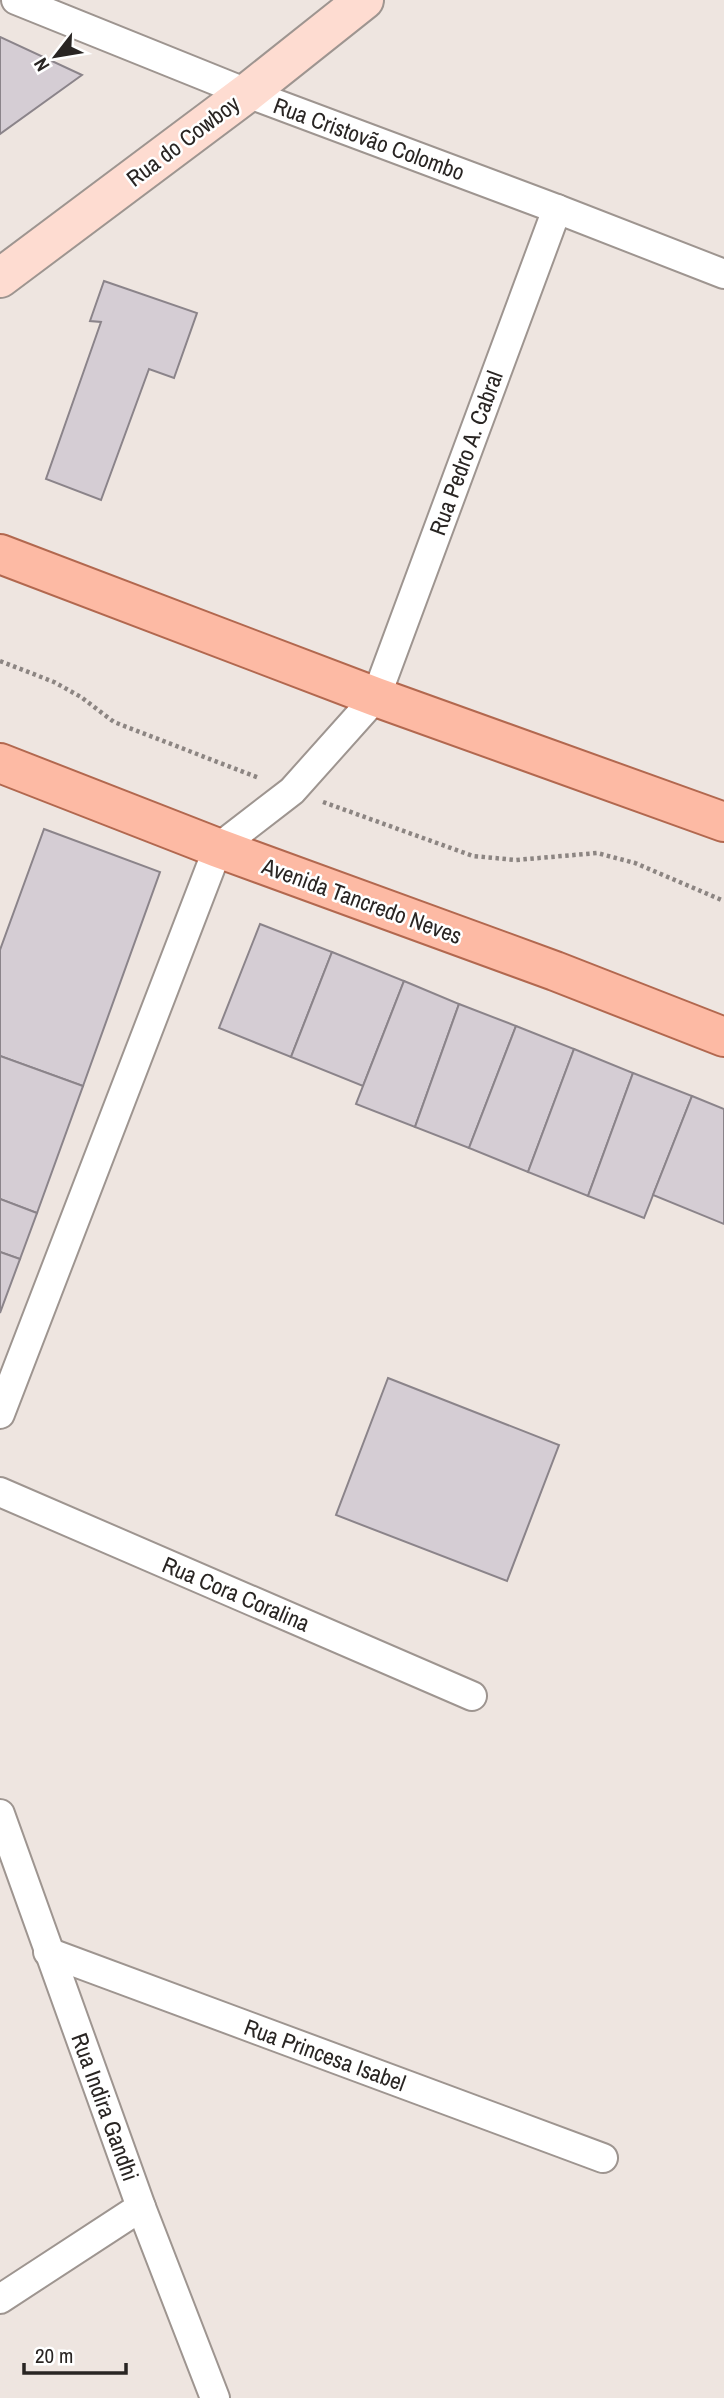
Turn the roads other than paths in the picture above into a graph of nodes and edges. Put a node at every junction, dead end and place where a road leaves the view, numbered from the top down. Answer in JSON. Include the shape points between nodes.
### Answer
{"nodes":[{"id":1,"x":16,"y":0,"type":"edge"},
{"id":2,"x":364,"y":0,"type":"edge"},
{"id":3,"x":247,"y":93,"type":"junction"},
{"id":4,"x":556,"y":209,"type":"junction"},
{"id":5,"x":724,"y":274,"type":"edge"},
{"id":6,"x":0,"y":278,"type":"edge"},
{"id":7,"x":0,"y":554,"type":"edge"},
{"id":8,"x":376,"y":697,"type":"junction"},
{"id":9,"x":0,"y":763,"type":"edge"},
{"id":10,"x":724,"y":822,"type":"edge"},
{"id":11,"x":218,"y":849,"type":"junction"},
{"id":12,"x":724,"y":1037,"type":"edge"},
{"id":13,"x":0,"y":1414,"type":"edge"},
{"id":14,"x":0,"y":1492,"type":"edge"},
{"id":15,"x":472,"y":1696,"type":"dead end"},
{"id":16,"x":0,"y":1814,"type":"edge"},
{"id":17,"x":48,"y":1952,"type":"junction"},
{"id":18,"x":603,"y":2158,"type":"dead end"},
{"id":19,"x":141,"y":2207,"type":"junction"},
{"id":20,"x":0,"y":2299,"type":"edge"},
{"id":21,"x":215,"y":2398,"type":"edge"}],
"edges":[{"from":1,"to":3,"type":"street","name":"Rua Cristovão Colombo"},
{"from":2,"to":3,"type":"street","name":"Rua do Cowboy"},
{"from":3,"to":4,"type":"street","name":"Rua Cristovão Colombo"},
{"from":3,"to":6,"type":"street","name":"Rua do Cowboy"},
{"from":4,"to":5,"type":"street","name":"Rua Cristovão Colombo"},
{"from":4,"to":8,"type":"street","name":"Rua Pedro A. Cabral"},
{"from":7,"to":8,"type":"main road"},
{"from":8,"to":10,"type":"main road"},
{"from":8,"to":11,"type":"street","via":[[292,791]]},
{"from":9,"to":11,"type":"main road","name":"Avenida Tancredo Neves"},
{"from":11,"to":12,"type":"main road","name":"Avenida Tancredo Neves"},
{"from":11,"to":13,"type":"street"},
{"from":14,"to":15,"type":"street","name":"Rua Cora Coralina"},
{"from":16,"to":17,"type":"street","name":"Rua Indira Gandhi"},
{"from":17,"to":18,"type":"street","name":"Rua Princesa Isabel"},
{"from":17,"to":19,"type":"street","name":"Rua Indira Gandhi"},
{"from":19,"to":20,"type":"street"},
{"from":19,"to":21,"type":"street","name":"Rua Indira Gandhi"}]}
